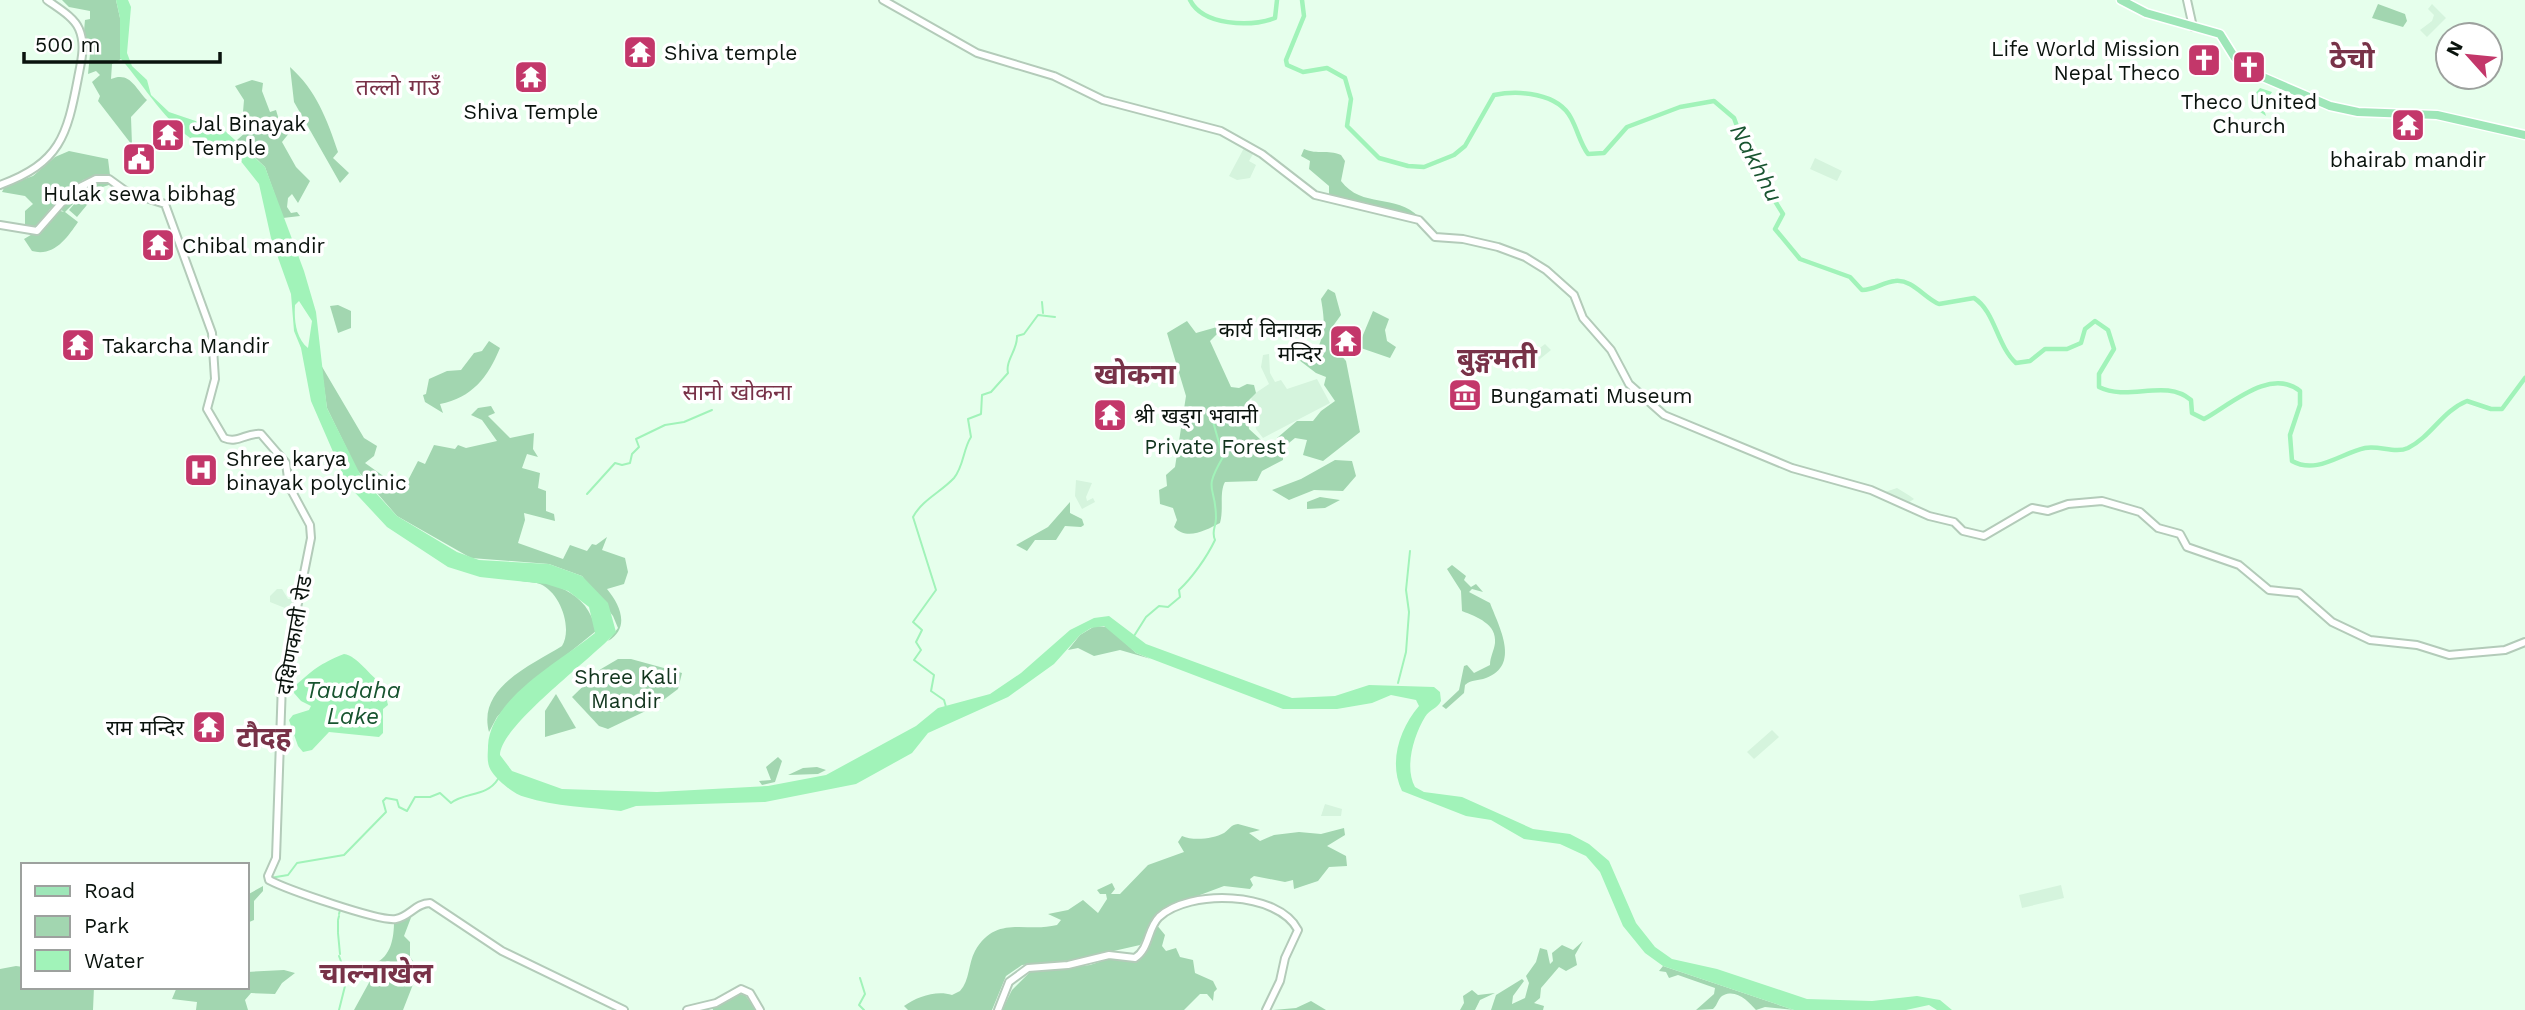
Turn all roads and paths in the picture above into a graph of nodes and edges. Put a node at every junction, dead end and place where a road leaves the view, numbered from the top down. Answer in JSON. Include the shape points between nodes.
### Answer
{"nodes":[{"id":1,"x":47,"y":0,"type":"edge"},
{"id":2,"x":883,"y":0,"type":"edge"},
{"id":3,"x":2121,"y":0,"type":"edge"},
{"id":4,"x":2187,"y":0,"type":"edge"},
{"id":5,"x":2193,"y":27,"type":"junction"},
{"id":6,"x":2525,"y":135,"type":"edge"},
{"id":7,"x":0,"y":185,"type":"edge"},
{"id":8,"x":0,"y":225,"type":"edge"},
{"id":9,"x":2525,"y":642,"type":"edge"},
{"id":10,"x":624,"y":1010,"type":"edge"},
{"id":11,"x":687,"y":1010,"type":"edge"},
{"id":12,"x":761,"y":1010,"type":"edge"},
{"id":13,"x":998,"y":1010,"type":"edge"},
{"id":14,"x":1266,"y":1010,"type":"edge"}],
"edges":[{"from":1,"to":7,"type":"main road","via":[[73,20],[83,45],[70,121],[41,165]]},
{"from":2,"to":9,"type":"main road","via":[[977,53],[1054,76],[1103,100],[1233,136],[1315,195],[1408,216],[1432,235],[1492,246],[1531,260],[1574,295],[1583,318],[1611,350],[1629,384],[1664,415],[1791,468],[1880,494],[1984,536],[2032,509],[2044,512],[2102,501],[2142,513],[2158,528],[2180,534],[2187,547],[2239,565],[2270,590],[2299,593],[2332,622],[2370,640],[2417,645],[2449,655],[2505,650]]},
{"from":3,"to":5,"type":"main road"},
{"from":4,"to":5,"type":"main road"},
{"from":5,"to":6,"type":"main road","via":[[2223,36],[2235,58],[2251,72],[2330,106],[2358,112],[2436,115]]},
{"from":8,"to":10,"type":"main road","name":"दक्षिणकाली रोड","via":[[37,231],[72,191],[89,181],[109,179],[127,192],[165,204],[212,333],[215,379],[209,413],[224,438],[236,440],[258,433],[286,463],[289,486],[312,533],[282,682],[276,858],[268,877],[304,894],[389,920],[426,902],[502,951]]},
{"from":11,"to":12,"type":"main road","via":[[716,1003],[740,989],[749,992]]},
{"from":13,"to":14,"type":"main road","via":[[1009,982],[1028,968],[1076,964],[1109,955],[1135,958],[1164,912],[1182,904],[1226,897],[1264,905],[1292,921],[1298,930]]}]}
